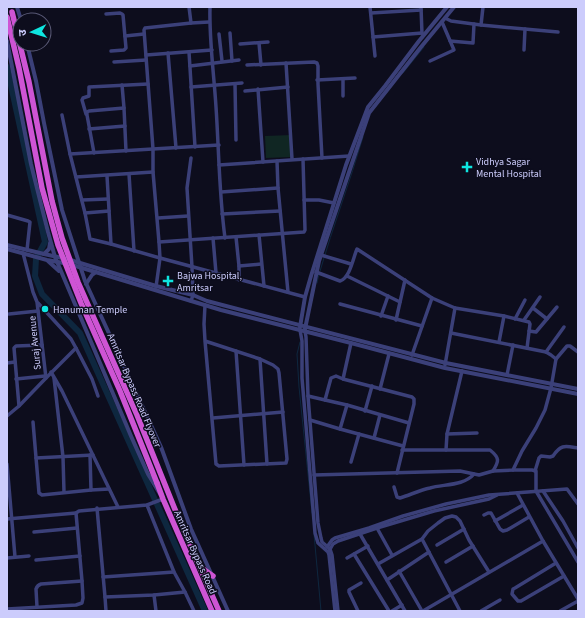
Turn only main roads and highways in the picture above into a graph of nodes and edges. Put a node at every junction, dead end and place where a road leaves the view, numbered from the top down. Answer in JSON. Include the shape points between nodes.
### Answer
{"nodes":[{"id":1,"x":11,"y":10,"type":"edge"},
{"id":2,"x":7,"y":17,"type":"edge"},
{"id":3,"x":160,"y":500,"type":"joint"},
{"id":4,"x":200,"y":567,"type":"junction"},
{"id":5,"x":213,"y":576,"type":"road end"},
{"id":6,"x":212,"y":611,"type":"edge"},
{"id":7,"x":219,"y":611,"type":"edge"}],
"edges":[{"from":1,"to":4,"type":"highway","name":"Amritsar Bypass Road Flyover","bridge":true,"via":[[29,82],[48,186],[62,238],[78,282]]},
{"from":2,"to":3,"type":"highway","name":"Amritsar Bypass Road Flyover","bridge":true,"via":[[42,188],[58,245],[157,483]]},
{"from":3,"to":6,"type":"highway","name":"Amritsar Bypass Road"},
{"from":4,"to":5,"type":"highway"},
{"from":4,"to":7,"type":"highway","name":"Amritsar Bypass Road"}]}
